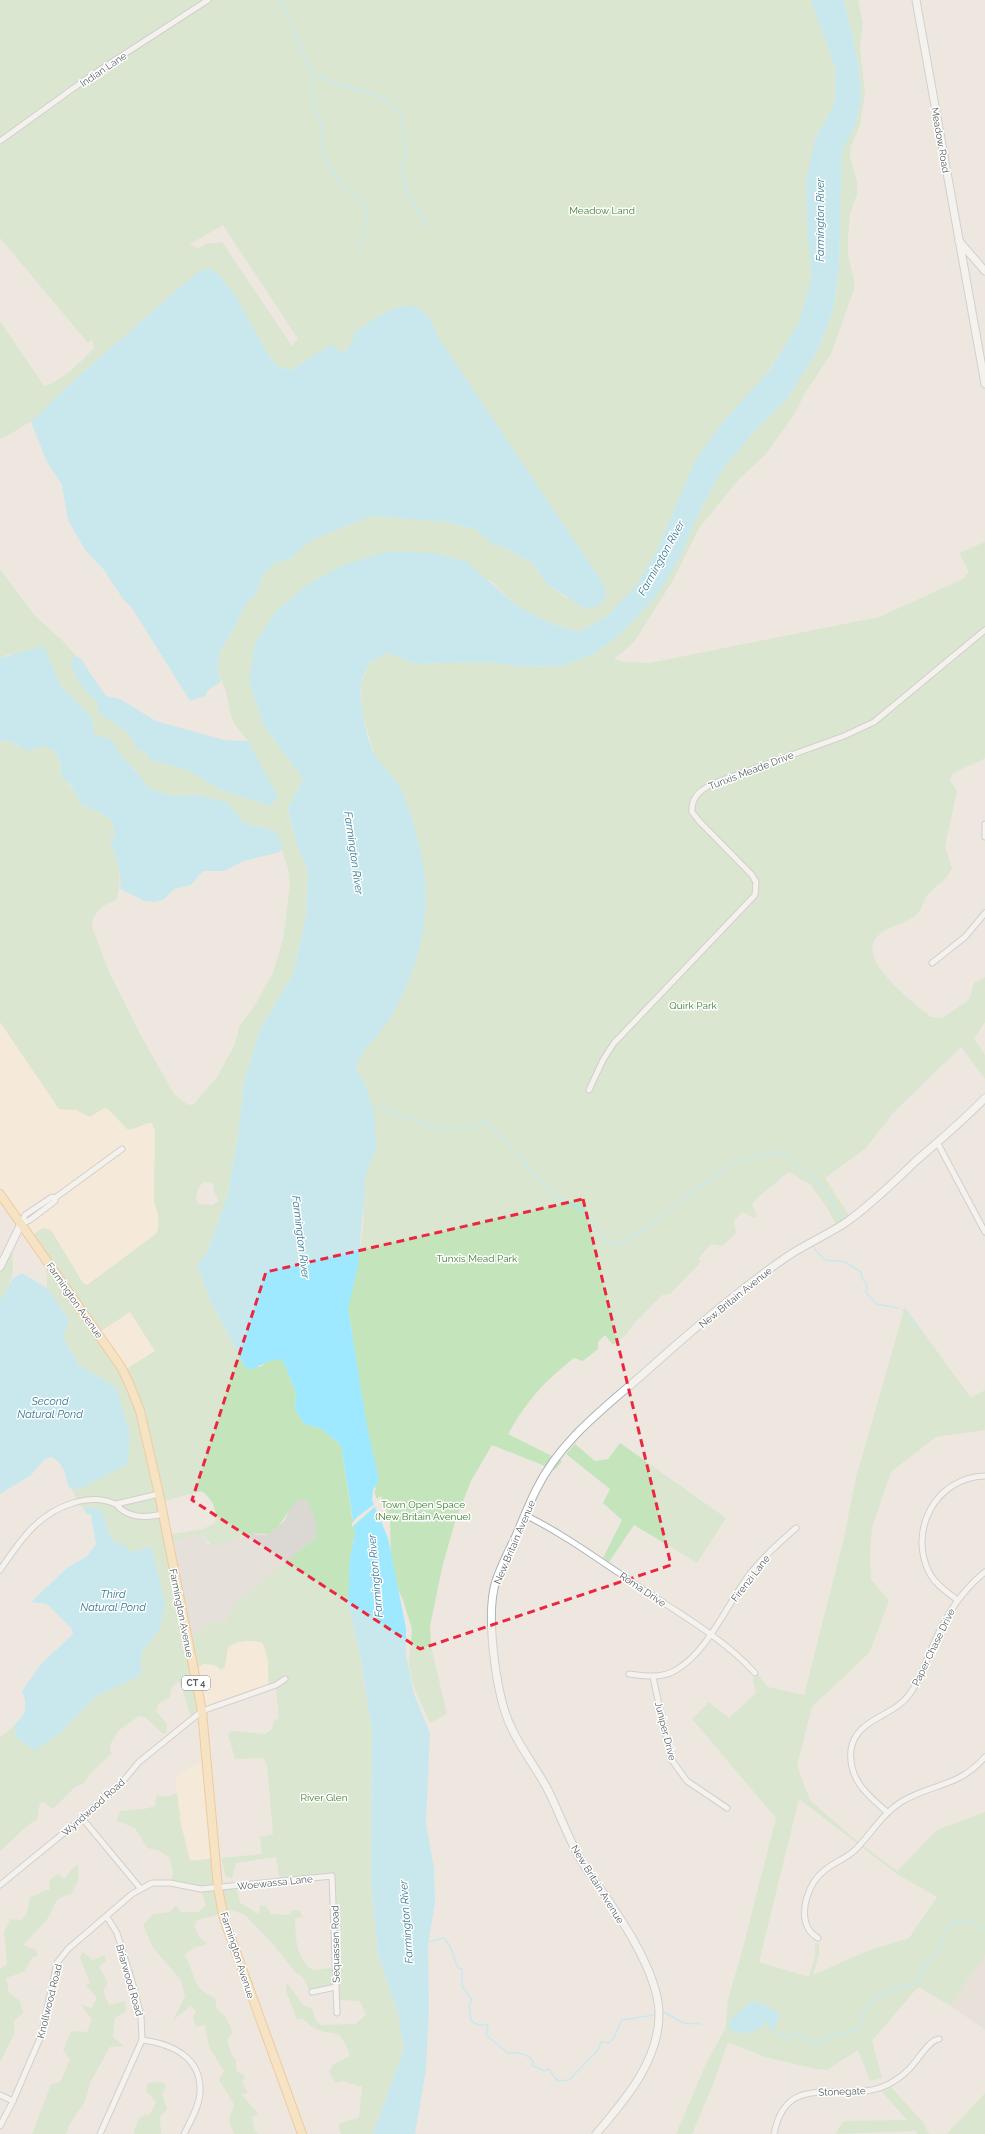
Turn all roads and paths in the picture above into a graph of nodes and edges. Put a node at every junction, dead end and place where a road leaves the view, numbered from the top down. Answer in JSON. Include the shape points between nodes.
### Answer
{"nodes":[{"id":1,"x":208,"y":0,"type":"edge"},
{"id":2,"x":916,"y":0,"type":"edge"},
{"id":3,"x":0,"y":141,"type":"edge"},
{"id":4,"x":959,"y":241,"type":"junction"},
{"id":5,"x":985,"y":271,"type":"edge"},
{"id":6,"x":985,"y":384,"type":"edge"},
{"id":7,"x":985,"y":630,"type":"edge"},
{"id":8,"x":985,"y":824,"type":"edge"},
{"id":9,"x":985,"y":837,"type":"edge"},
{"id":10,"x":985,"y":913,"type":"edge"},
{"id":11,"x":932,"y":963,"type":"dead end"},
{"id":12,"x":590,"y":1090,"type":"dead end"},
{"id":13,"x":985,"y":1098,"type":"edge"},
{"id":14,"x":937,"y":1142,"type":"junction"},
{"id":15,"x":122,"y":1149,"type":"dead end"},
{"id":16,"x":0,"y":1194,"type":"edge"},
{"id":17,"x":22,"y":1224,"type":"junction"},
{"id":18,"x":985,"y":1232,"type":"edge"},
{"id":19,"x":0,"y":1267,"type":"edge"},
{"id":20,"x":985,"y":1476,"type":"edge"},
{"id":21,"x":159,"y":1494,"type":"junction"},
{"id":22,"x":116,"y":1504,"type":"junction"},
{"id":23,"x":163,"y":1514,"type":"junction"},
{"id":24,"x":525,"y":1515,"type":"junction"},
{"id":25,"x":796,"y":1528,"type":"dead end"},
{"id":26,"x":0,"y":1570,"type":"edge"},
{"id":27,"x":985,"y":1572,"type":"edge"},
{"id":28,"x":956,"y":1599,"type":"junction"},
{"id":29,"x":710,"y":1634,"type":"junction"},
{"id":30,"x":755,"y":1673,"type":"dead end"},
{"id":31,"x":629,"y":1674,"type":"dead end"},
{"id":32,"x":653,"y":1677,"type":"junction"},
{"id":33,"x":285,"y":1679,"type":"dead end"},
{"id":34,"x":202,"y":1711,"type":"junction"},
{"id":35,"x":985,"y":1757,"type":"edge"},
{"id":36,"x":727,"y":1808,"type":"dead end"},
{"id":37,"x":887,"y":1812,"type":"junction"},
{"id":38,"x":82,"y":1818,"type":"junction"},
{"id":39,"x":332,"y":1876,"type":"joint"},
{"id":40,"x":0,"y":1885,"type":"edge"},
{"id":41,"x":140,"y":1888,"type":"junction"},
{"id":42,"x":218,"y":1888,"type":"junction"},
{"id":43,"x":107,"y":1917,"type":"junction"},
{"id":44,"x":818,"y":1938,"type":"dead end"},
{"id":45,"x":336,"y":1987,"type":"junction"},
{"id":46,"x":312,"y":1992,"type":"dead end"},
{"id":47,"x":337,"y":2013,"type":"dead end"},
{"id":48,"x":939,"y":2039,"type":"dead end"},
{"id":49,"x":142,"y":2040,"type":"junction"},
{"id":50,"x":0,"y":2095,"type":"edge"},
{"id":51,"x":13,"y":2101,"type":"junction"},
{"id":52,"x":0,"y":2126,"type":"edge"},
{"id":53,"x":100,"y":2134,"type":"edge"},
{"id":54,"x":184,"y":2134,"type":"edge"},
{"id":55,"x":302,"y":2134,"type":"edge"},
{"id":56,"x":596,"y":2134,"type":"edge"},
{"id":57,"x":774,"y":2134,"type":"edge"}],
"edges":[{"from":1,"to":3,"type":"street","name":"Indian Lane","via":[[89,77]]},
{"from":2,"to":4,"type":"street","name":"Meadow Road"},
{"from":4,"to":5,"type":"street"},
{"from":4,"to":6,"type":"street","name":"Meadow Road"},
{"from":7,"to":12,"type":"street","name":"Tunxis Meade Drive","via":[[874,722],[844,736],[717,782],[700,791],[694,800],[692,812],[752,875],[756,882],[755,896],[614,1043],[603,1060]]},
{"from":8,"to":9,"type":"street"},
{"from":10,"to":11,"type":"street","via":[[965,937]]},
{"from":13,"to":14,"type":"street","name":"New Britain Avenue"},
{"from":14,"to":18,"type":"street"},
{"from":14,"to":24,"type":"street","name":"New Britain Avenue","via":[[846,1222],[786,1257],[755,1280],[662,1357],[569,1440],[546,1470]]},
{"from":15,"to":17,"type":"street"},
{"from":16,"to":17,"type":"main road","name":"Farmington Avenue","number":"CT 4"},
{"from":17,"to":19,"type":"street"},
{"from":17,"to":21,"type":"main road","name":"Farmington Avenue","number":"CT 4","via":[[103,1339],[129,1383],[140,1411]]},
{"from":20,"to":28,"type":"street","via":[[965,1479],[951,1486],[939,1496],[928,1512],[922,1528],[922,1547],[930,1575],[940,1588]]},
{"from":21,"to":22,"type":"street"},
{"from":21,"to":23,"type":"main road","name":"Farmington Avenue","number":"CT 4"},
{"from":22,"to":23,"type":"street","via":[[122,1510],[136,1516]]},
{"from":22,"to":26,"type":"street","via":[[84,1500],[59,1507],[31,1528]]},
{"from":23,"to":34,"type":"main road","name":"Farmington Avenue","number":"CT 4"},
{"from":24,"to":29,"type":"street","name":"Roma Drive","via":[[554,1530]]},
{"from":24,"to":56,"type":"street","name":"New Britain Avenue","via":[[496,1582],[492,1601],[494,1651],[501,1703],[511,1729],[548,1790],[573,1845],[628,1931],[653,1980],[658,2001],[657,2037],[646,2066],[630,2092]]},
{"from":25,"to":29,"type":"street","name":"Firenzi Lane","via":[[753,1570]]},
{"from":27,"to":28,"type":"street","name":"Paper Chase Drive"},
{"from":28,"to":37,"type":"street","name":"Paper Chase Drive","via":[[918,1681],[908,1696],[856,1735],[851,1766],[857,1784]]},
{"from":29,"to":30,"type":"street","name":"Roma Drive","via":[[737,1654]]},
{"from":29,"to":32,"type":"street","name":"Firenzi Lane","via":[[693,1657],[676,1670]]},
{"from":31,"to":32,"type":"street"},
{"from":32,"to":36,"type":"street","name":"Juniper Drive","via":[[671,1759],[687,1781]]},
{"from":33,"to":34,"type":"street","via":[[276,1686]]},
{"from":34,"to":38,"type":"street","name":"Wyndwood Road","via":[[139,1762],[118,1787]]},
{"from":34,"to":42,"type":"main road","name":"Farmington Avenue","number":"CT 4"},
{"from":35,"to":37,"type":"street","via":[[975,1769],[957,1780],[914,1795]]},
{"from":37,"to":44,"type":"street","via":[[855,1850],[826,1869],[810,1888],[805,1904],[806,1919],[809,1930]]},
{"from":38,"to":40,"type":"street","name":"Wyndwood Road"},
{"from":38,"to":41,"type":"street"},
{"from":39,"to":42,"type":"street","name":"Woewassa Lane"},
{"from":39,"to":45,"type":"street","name":"Sequassen Road"},
{"from":41,"to":42,"type":"street","name":"Knollwood Road","via":[[152,1883],[201,1889]]},
{"from":41,"to":43,"type":"street","name":"Knollwood Road"},
{"from":42,"to":55,"type":"main road","name":"Farmington Avenue","number":"CT 4","via":[[228,1933]]},
{"from":43,"to":49,"type":"street","name":"Briarwood Road","via":[[117,1933],[132,1981],[141,2016]]},
{"from":43,"to":51,"type":"street","name":"Knollwood Road","via":[[68,1949],[57,1963],[41,2036]]},
{"from":45,"to":46,"type":"street"},
{"from":45,"to":47,"type":"street","name":"Sequassen Road"},
{"from":48,"to":57,"type":"street","name":"Stonegate","via":[[929,2044],[907,2071],[886,2085],[865,2091],[806,2092],[789,2101],[777,2117]]},
{"from":49,"to":53,"type":"street","name":"Briarwood Road"},
{"from":49,"to":54,"type":"street","via":[[176,2048],[188,2059],[197,2074],[200,2093]]},
{"from":50,"to":51,"type":"street"},
{"from":51,"to":52,"type":"street","name":"Knollwood Road"}]}
